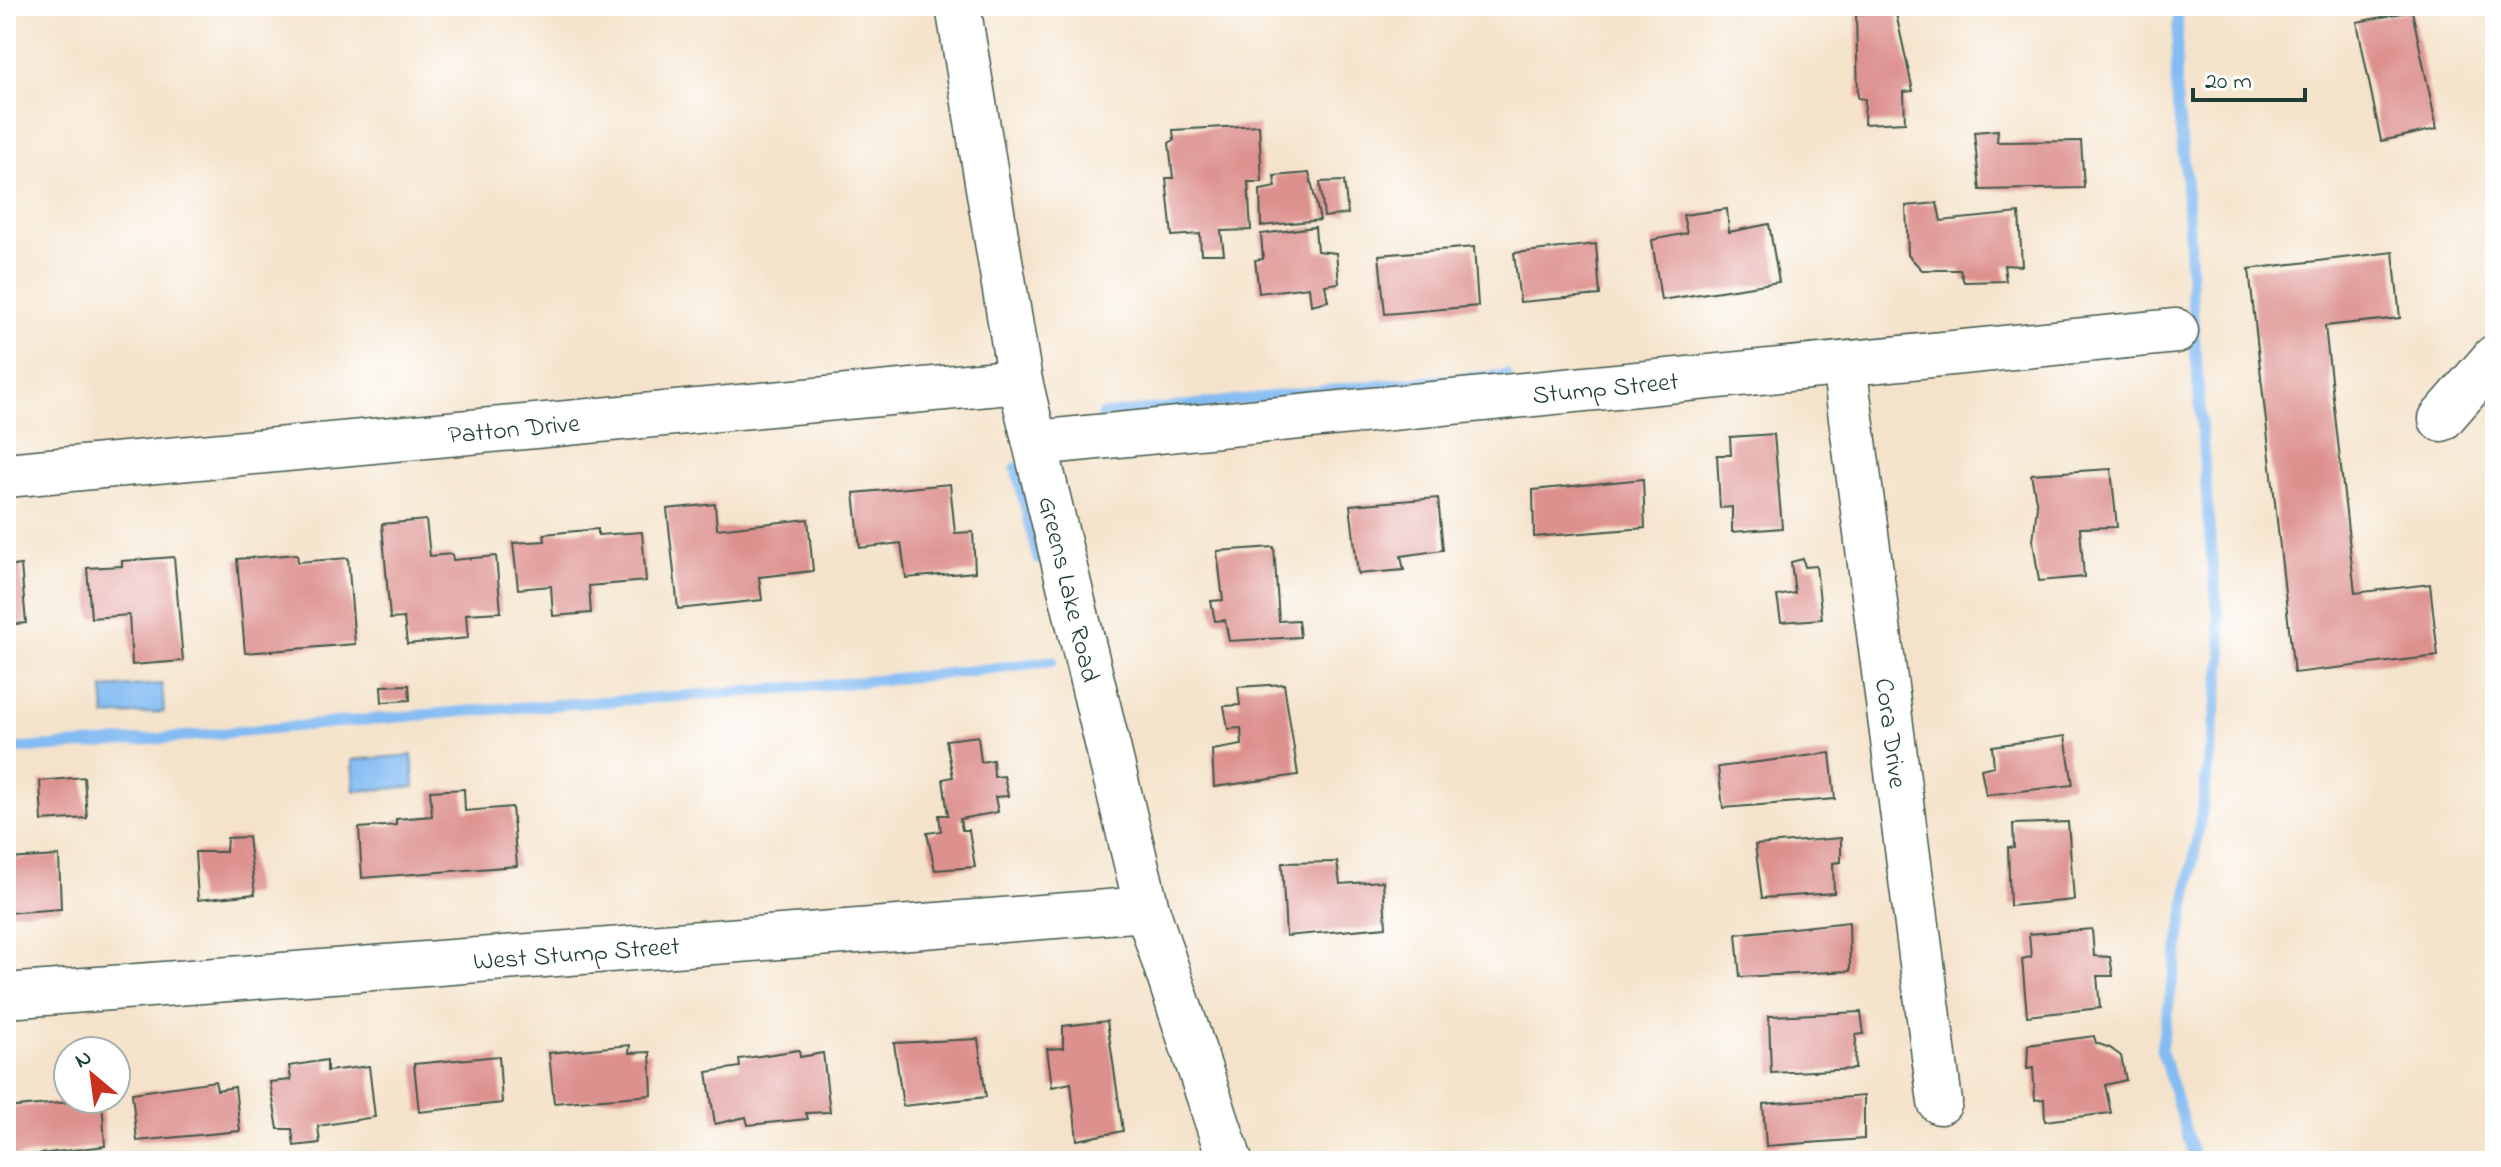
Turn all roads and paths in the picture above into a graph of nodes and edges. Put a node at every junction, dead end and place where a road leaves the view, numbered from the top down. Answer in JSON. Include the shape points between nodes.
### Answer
{"nodes":[{"id":1,"x":958,"y":6,"type":"edge"},
{"id":2,"x":2176,"y":331,"type":"dead end"},
{"id":3,"x":2495,"y":357,"type":"edge"},
{"id":4,"x":1844,"y":364,"type":"junction"},
{"id":5,"x":1020,"y":381,"type":"junction"},
{"id":6,"x":2441,"y":419,"type":"dead end"},
{"id":7,"x":1036,"y":443,"type":"junction"},
{"id":8,"x":6,"y":475,"type":"edge"},
{"id":9,"x":1147,"y":909,"type":"junction"},
{"id":10,"x":6,"y":996,"type":"edge"},
{"id":11,"x":1940,"y":1102,"type":"dead end"},
{"id":12,"x":1230,"y":1161,"type":"edge"}],
"edges":[{"from":1,"to":5,"type":"street","name":"Greens Lake Road"},
{"from":2,"to":4,"type":"street","name":"Stump Street"},
{"from":3,"to":6,"type":"street"},
{"from":4,"to":7,"type":"street","name":"Stump Street"},
{"from":4,"to":11,"type":"street","name":"Cora Drive"},
{"from":5,"to":7,"type":"street","name":"Greens Lake Road"},
{"from":5,"to":8,"type":"street","name":"Patton Drive"},
{"from":7,"to":9,"type":"street","name":"Greens Lake Road"},
{"from":9,"to":10,"type":"street","name":"West Stump Street"},
{"from":9,"to":12,"type":"street","name":"Greens Lake Road"}]}
